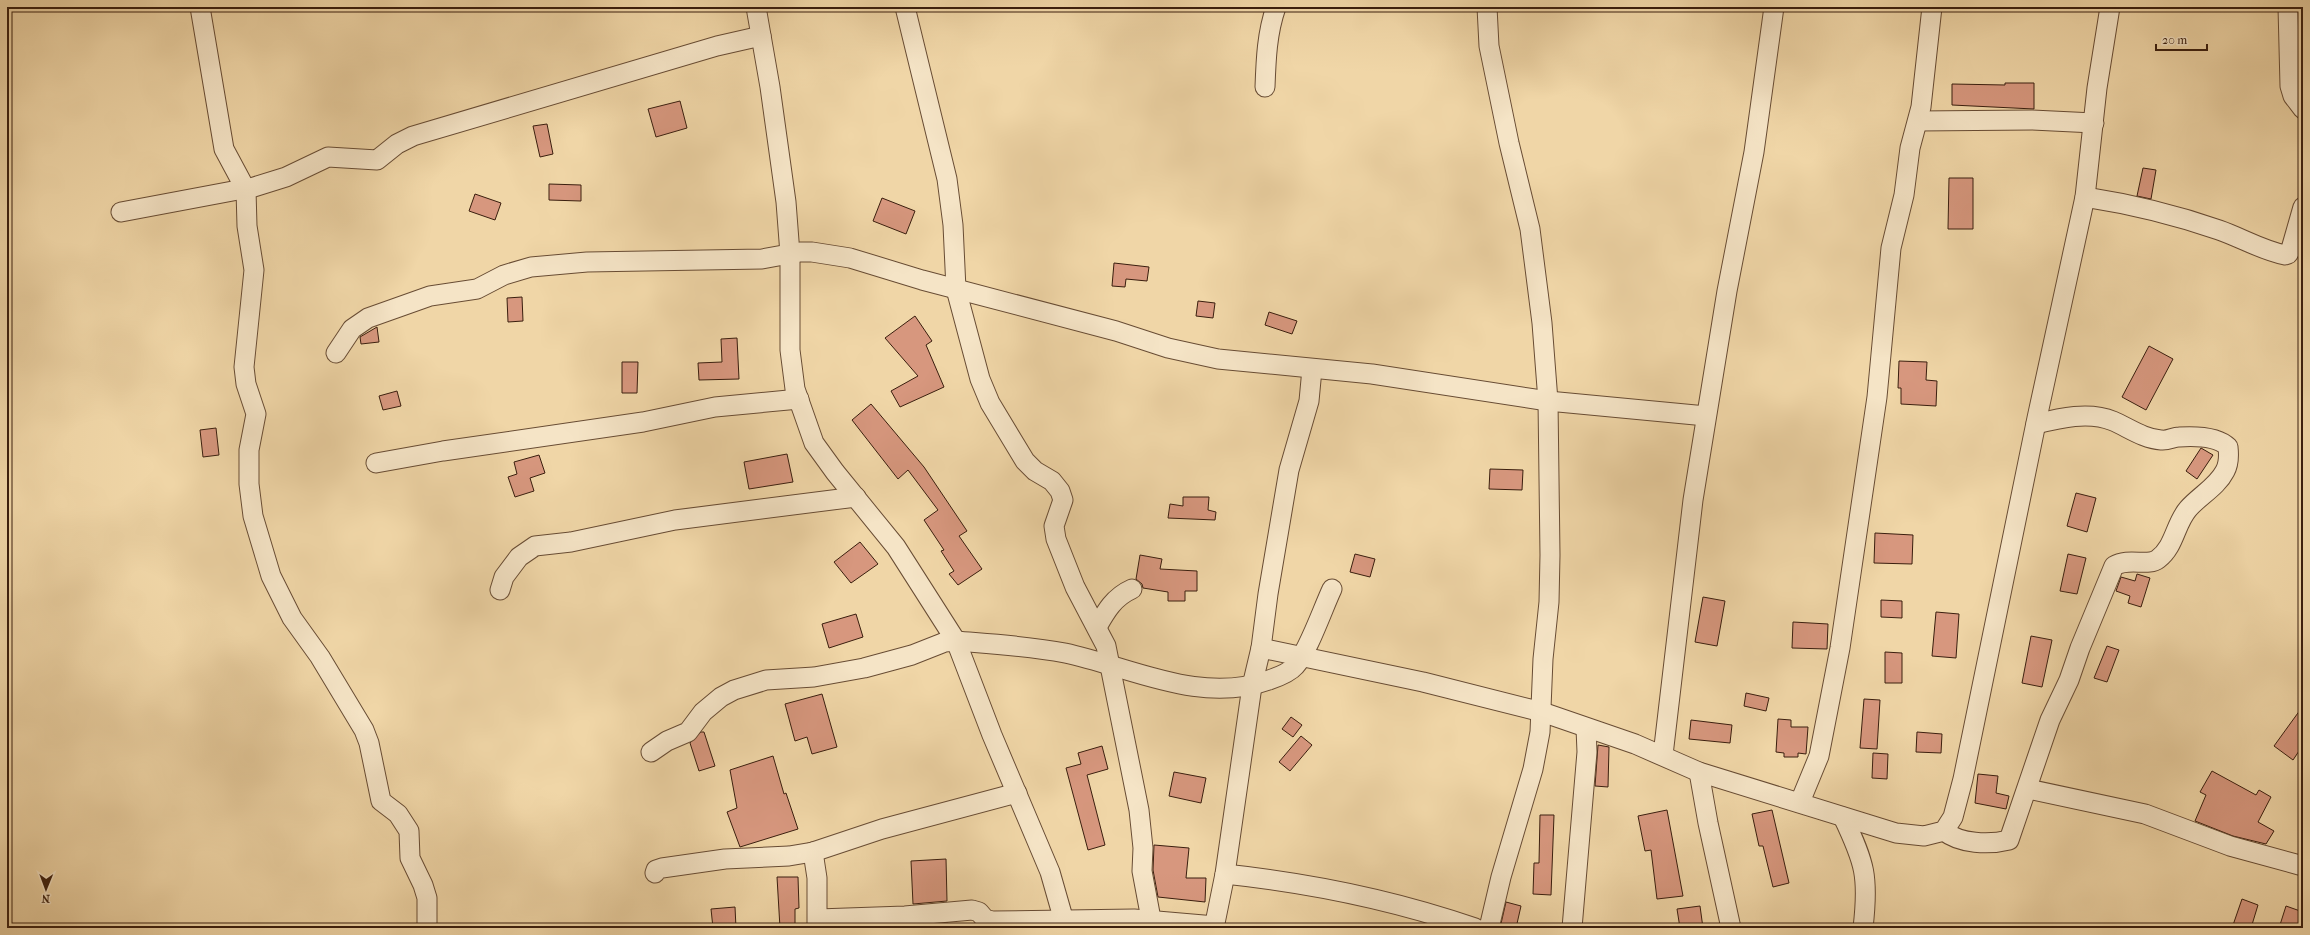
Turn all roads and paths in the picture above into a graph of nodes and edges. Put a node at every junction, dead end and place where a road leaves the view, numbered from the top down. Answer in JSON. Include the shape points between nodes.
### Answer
{"nodes":[{"id":1,"x":200,"y":7,"type":"edge"},
{"id":2,"x":756,"y":7,"type":"edge"},
{"id":3,"x":905,"y":7,"type":"edge"},
{"id":4,"x":1276,"y":7,"type":"edge"},
{"id":5,"x":1487,"y":7,"type":"edge"},
{"id":6,"x":1774,"y":7,"type":"edge"},
{"id":7,"x":1932,"y":7,"type":"edge"},
{"id":8,"x":2110,"y":7,"type":"edge"},
{"id":9,"x":2288,"y":7,"type":"edge"},
{"id":10,"x":761,"y":36,"type":"junction"},
{"id":11,"x":1265,"y":87,"type":"dead end"},
{"id":12,"x":2303,"y":109,"type":"edge"},
{"id":13,"x":1918,"y":121,"type":"junction"},
{"id":14,"x":2094,"y":123,"type":"junction"},
{"id":15,"x":246,"y":190,"type":"junction"},
{"id":16,"x":2085,"y":197,"type":"junction"},
{"id":17,"x":2303,"y":207,"type":"edge"},
{"id":18,"x":121,"y":212,"type":"dead end"},
{"id":19,"x":790,"y":254,"type":"junction"},
{"id":20,"x":956,"y":289,"type":"junction"},
{"id":21,"x":336,"y":353,"type":"dead end"},
{"id":22,"x":1312,"y":369,"type":"junction"},
{"id":23,"x":799,"y":399,"type":"junction"},
{"id":24,"x":1548,"y":401,"type":"junction"},
{"id":25,"x":1706,"y":416,"type":"junction"},
{"id":26,"x":2036,"y":424,"type":"junction"},
{"id":27,"x":376,"y":463,"type":"dead end"},
{"id":28,"x":856,"y":497,"type":"junction"},
{"id":29,"x":1132,"y":589,"type":"dead end"},
{"id":30,"x":1332,"y":589,"type":"dead end"},
{"id":31,"x":500,"y":590,"type":"dead end"},
{"id":32,"x":1097,"y":627,"type":"junction"},
{"id":33,"x":956,"y":641,"type":"junction"},
{"id":34,"x":1261,"y":648,"type":"junction"},
{"id":35,"x":1301,"y":656,"type":"junction"},
{"id":36,"x":1109,"y":665,"type":"junction"},
{"id":37,"x":1252,"y":686,"type":"junction"},
{"id":38,"x":1542,"y":712,"type":"junction"},
{"id":39,"x":1586,"y":728,"type":"junction"},
{"id":40,"x":651,"y":752,"type":"dead end"},
{"id":41,"x":1663,"y":755,"type":"junction"},
{"id":42,"x":1699,"y":772,"type":"junction"},
{"id":43,"x":2028,"y":789,"type":"junction"},
{"id":44,"x":1017,"y":793,"type":"junction"},
{"id":45,"x":1800,"y":802,"type":"junction"},
{"id":46,"x":1843,"y":817,"type":"junction"},
{"id":47,"x":1944,"y":830,"type":"junction"},
{"id":48,"x":813,"y":852,"type":"junction"},
{"id":49,"x":2303,"y":866,"type":"edge"},
{"id":50,"x":655,"y":873,"type":"dead end"},
{"id":51,"x":1225,"y":874,"type":"junction"},
{"id":52,"x":1151,"y":919,"type":"junction"},
{"id":53,"x":1064,"y":921,"type":"junction"},
{"id":54,"x":818,"y":924,"type":"edge"},
{"id":55,"x":1022,"y":924,"type":"edge"},
{"id":56,"x":1214,"y":927,"type":"edge"},
{"id":57,"x":428,"y":928,"type":"edge"},
{"id":58,"x":1475,"y":928,"type":"edge"},
{"id":59,"x":1489,"y":928,"type":"edge"},
{"id":60,"x":1572,"y":928,"type":"edge"},
{"id":61,"x":1731,"y":928,"type":"edge"},
{"id":62,"x":1863,"y":928,"type":"edge"}],
"edges":[{"from":1,"to":15,"type":"street","via":[[224,149]]},
{"from":2,"to":10,"type":"street"},
{"from":3,"to":20,"type":"street","via":[[947,179],[953,225]]},
{"from":4,"to":11,"type":"street","via":[[1266,52]]},
{"from":5,"to":24,"type":"street","via":[[1489,46],[1530,229]]},
{"from":6,"to":25,"type":"street","via":[[1754,152]]},
{"from":7,"to":13,"type":"street","via":[[1925,85]]},
{"from":8,"to":14,"type":"street"},
{"from":9,"to":12,"type":"street","via":[[2290,86],[2293,96]]},
{"from":10,"to":15,"type":"street","via":[[717,46],[413,136],[397,144],[379,160],[328,157],[286,177]]},
{"from":10,"to":19,"type":"street","via":[[786,202]]},
{"from":13,"to":14,"type":"street","via":[[2032,120]]},
{"from":13,"to":45,"type":"street","via":[[1892,242],[1877,397],[1840,648],[1819,756]]},
{"from":14,"to":16,"type":"street"},
{"from":15,"to":18,"type":"street"},
{"from":15,"to":57,"type":"street","via":[[245,210],[254,279],[244,367],[246,384],[256,414],[249,450],[252,516],[271,576],[292,618],[320,657],[364,730],[381,801],[398,814],[409,831],[410,858],[427,898]]},
{"from":16,"to":17,"type":"street","via":[[2200,224],[2287,255]]},
{"from":16,"to":26,"type":"street"},
{"from":19,"to":20,"type":"street","via":[[812,252],[850,258]]},
{"from":19,"to":21,"type":"street","via":[[741,260],[587,262],[531,267],[504,275],[477,290],[430,296],[368,318],[352,329]]},
{"from":19,"to":23,"type":"street","via":[[790,350],[792,373]]},
{"from":20,"to":22,"type":"street","via":[[1094,325],[1190,354]]},
{"from":20,"to":32,"type":"street","via":[[973,356],[990,402],[1030,467],[1052,482],[1060,491],[1063,500],[1054,526],[1056,539],[1075,587]]},
{"from":22,"to":24,"type":"street","via":[[1402,378]]},
{"from":22,"to":34,"type":"street","via":[[1309,401],[1290,470]]},
{"from":23,"to":27,"type":"street","via":[[722,406],[643,422]]},
{"from":23,"to":28,"type":"street","via":[[814,443]]},
{"from":24,"to":25,"type":"street"},
{"from":24,"to":38,"type":"street","via":[[1550,594],[1543,659]]},
{"from":25,"to":41,"type":"street","via":[[1693,500]]},
{"from":26,"to":43,"type":"street","via":[[2072,417],[2103,418],[2155,439],[2179,437],[2224,442],[2228,447],[2229,456],[2225,472],[2188,509],[2169,546],[2158,559],[2148,562],[2125,561],[2114,566],[2069,680],[2050,720]]},
{"from":26,"to":47,"type":"street","via":[[1963,779],[1953,817]]},
{"from":28,"to":31,"type":"street","via":[[675,520],[571,542],[535,546],[519,557],[504,577]]},
{"from":28,"to":33,"type":"street","via":[[896,547]]},
{"from":29,"to":32,"type":"street","via":[[1119,596]]},
{"from":30,"to":35,"type":"street"},
{"from":32,"to":36,"type":"street","via":[[1106,646]]},
{"from":33,"to":36,"type":"street","via":[[1044,650]]},
{"from":33,"to":40,"type":"street","via":[[945,642],[912,655],[864,668],[814,677],[766,680],[734,690],[703,712],[688,732],[667,741]]},
{"from":33,"to":44,"type":"street"},
{"from":34,"to":35,"type":"street"},
{"from":34,"to":37,"type":"street"},
{"from":35,"to":37,"type":"street","via":[[1295,666],[1287,672]]},
{"from":35,"to":38,"type":"street","via":[[1423,682]]},
{"from":36,"to":37,"type":"street","via":[[1185,685],[1222,688]]},
{"from":36,"to":52,"type":"street","via":[[1139,810],[1143,848],[1142,871]]},
{"from":37,"to":51,"type":"street"},
{"from":38,"to":39,"type":"street"},
{"from":38,"to":59,"type":"street","via":[[1533,770],[1501,877]]},
{"from":39,"to":41,"type":"street"},
{"from":39,"to":60,"type":"street","via":[[1587,752]]},
{"from":41,"to":42,"type":"street"},
{"from":42,"to":45,"type":"street"},
{"from":42,"to":61,"type":"street"},
{"from":43,"to":47,"type":"street","via":[[2009,840],[1960,840]]},
{"from":43,"to":49,"type":"street","via":[[2145,814],[2230,846]]},
{"from":44,"to":48,"type":"street","via":[[882,829]]},
{"from":44,"to":53,"type":"street","via":[[1050,872]]},
{"from":45,"to":46,"type":"street"},
{"from":46,"to":47,"type":"street","via":[[1906,835],[1933,835]]},
{"from":46,"to":62,"type":"street","via":[[1860,850],[1864,867],[1866,896]]},
{"from":48,"to":50,"type":"street","via":[[718,860],[662,868]]},
{"from":48,"to":54,"type":"street","via":[[817,878]]},
{"from":51,"to":56,"type":"street"},
{"from":51,"to":58,"type":"street","via":[[1315,886]]},
{"from":52,"to":53,"type":"street"},
{"from":52,"to":56,"type":"street"},
{"from":53,"to":55,"type":"street"},
{"from":54,"to":55,"type":"street","via":[[972,910],[979,912],[987,920]]}]}
